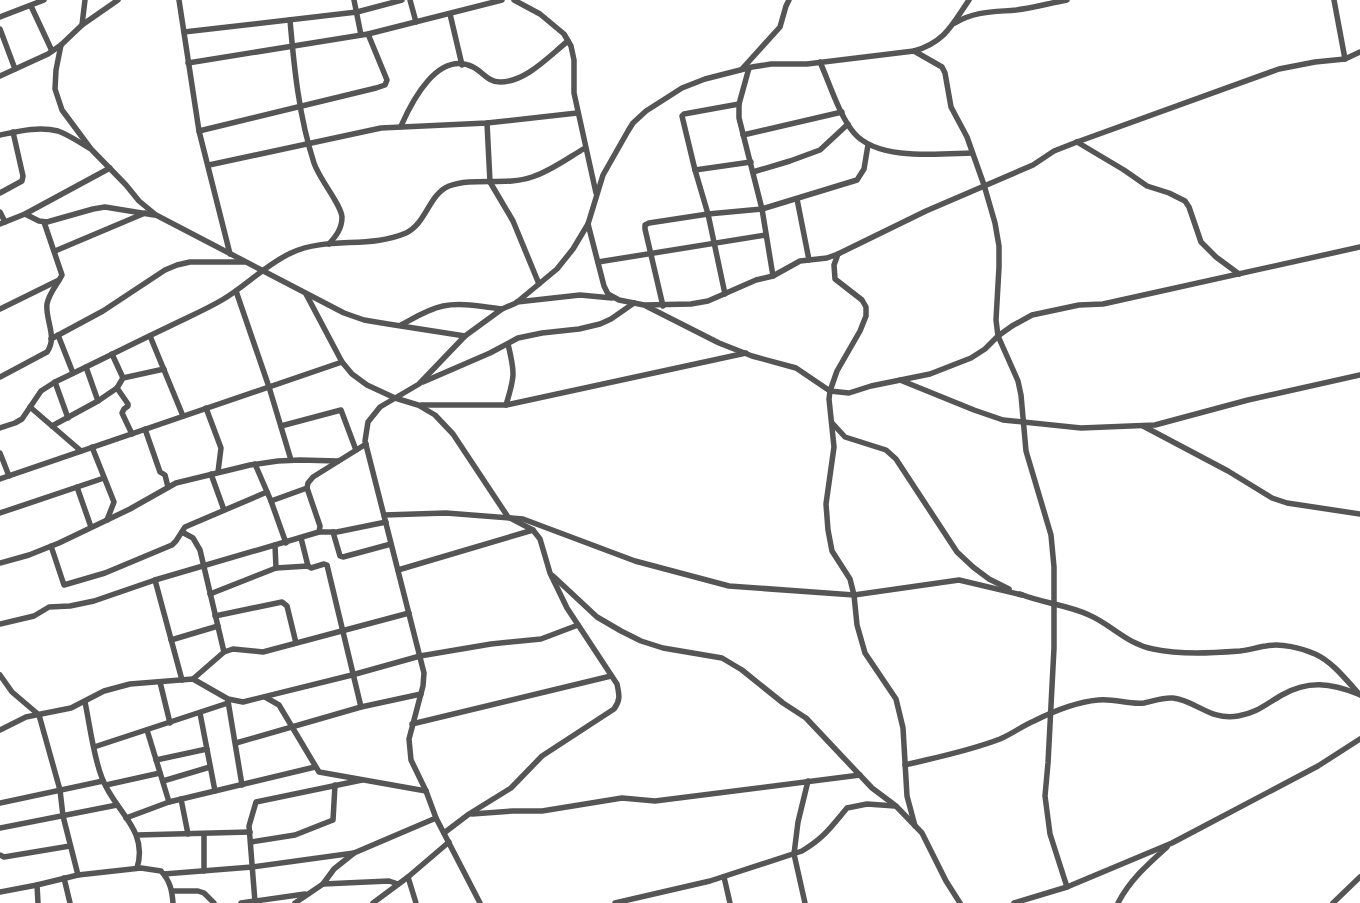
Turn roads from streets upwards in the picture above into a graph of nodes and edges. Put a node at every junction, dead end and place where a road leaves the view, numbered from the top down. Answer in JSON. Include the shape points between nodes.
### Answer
{"nodes":[{"id":1,"x":44,"y":0,"type":"edge"},
{"id":2,"x":85,"y":0,"type":"edge"},
{"id":3,"x":118,"y":0,"type":"edge"},
{"id":4,"x":174,"y":0,"type":"edge"},
{"id":5,"x":179,"y":0,"type":"edge"},
{"id":6,"x":354,"y":0,"type":"edge"},
{"id":7,"x":402,"y":0,"type":"edge"},
{"id":8,"x":410,"y":0,"type":"edge"},
{"id":9,"x":502,"y":0,"type":"edge"},
{"id":10,"x":514,"y":0,"type":"edge"},
{"id":11,"x":789,"y":0,"type":"edge"},
{"id":12,"x":969,"y":0,"type":"edge"},
{"id":13,"x":1067,"y":0,"type":"edge"},
{"id":14,"x":1334,"y":0,"type":"edge"},
{"id":15,"x":485,"y":2,"type":"edge"},
{"id":16,"x":31,"y":6,"type":"junction"},
{"id":17,"x":181,"y":12,"type":"junction"},
{"id":18,"x":357,"y":12,"type":"junction"},
{"id":19,"x":450,"y":14,"type":"junction"},
{"id":20,"x":0,"y":17,"type":"edge"},
{"id":21,"x":290,"y":20,"type":"junction"},
{"id":22,"x":416,"y":22,"type":"junction"},
{"id":23,"x":82,"y":25,"type":"junction"},
{"id":24,"x":952,"y":26,"type":"junction"},
{"id":25,"x":0,"y":29,"type":"edge"},
{"id":26,"x":184,"y":32,"type":"junction"},
{"id":27,"x":364,"y":35,"type":"junction"},
{"id":28,"x":568,"y":41,"type":"junction"},
{"id":29,"x":61,"y":44,"type":"junction"},
{"id":30,"x":292,"y":46,"type":"junction"},
{"id":31,"x":914,"y":51,"type":"junction"},
{"id":32,"x":52,"y":52,"type":"junction"},
{"id":33,"x":1360,"y":52,"type":"edge"},
{"id":34,"x":1345,"y":59,"type":"junction"},
{"id":35,"x":820,"y":62,"type":"junction"},
{"id":36,"x":188,"y":63,"type":"junction"},
{"id":37,"x":462,"y":64,"type":"junction"},
{"id":38,"x":749,"y":68,"type":"junction"},
{"id":39,"x":15,"y":69,"type":"junction"},
{"id":40,"x":742,"y":70,"type":"junction"},
{"id":41,"x":0,"y":76,"type":"edge"},
{"id":42,"x":739,"y":104,"type":"junction"},
{"id":43,"x":301,"y":106,"type":"junction"},
{"id":44,"x":842,"y":112,"type":"junction"},
{"id":45,"x":577,"y":113,"type":"junction"},
{"id":46,"x":487,"y":123,"type":"junction"},
{"id":47,"x":848,"y":124,"type":"junction"},
{"id":48,"x":401,"y":126,"type":"junction"},
{"id":49,"x":199,"y":131,"type":"junction"},
{"id":50,"x":13,"y":132,"type":"junction"},
{"id":51,"x":0,"y":135,"type":"edge"},
{"id":52,"x":743,"y":135,"type":"junction"},
{"id":53,"x":1077,"y":142,"type":"junction"},
{"id":54,"x":309,"y":145,"type":"junction"},
{"id":55,"x":868,"y":145,"type":"junction"},
{"id":56,"x":585,"y":148,"type":"junction"},
{"id":57,"x":91,"y":149,"type":"junction"},
{"id":58,"x":972,"y":153,"type":"junction"},
{"id":59,"x":751,"y":162,"type":"junction"},
{"id":60,"x":209,"y":165,"type":"junction"},
{"id":61,"x":110,"y":168,"type":"junction"},
{"id":62,"x":695,"y":170,"type":"junction"},
{"id":63,"x":753,"y":172,"type":"junction"},
{"id":64,"x":490,"y":182,"type":"junction"},
{"id":65,"x":984,"y":185,"type":"junction"},
{"id":66,"x":0,"y":193,"type":"edge"},
{"id":67,"x":596,"y":194,"type":"junction"},
{"id":68,"x":796,"y":199,"type":"junction"},
{"id":69,"x":762,"y":209,"type":"junction"},
{"id":70,"x":0,"y":212,"type":"edge"},
{"id":71,"x":145,"y":213,"type":"junction"},
{"id":72,"x":25,"y":214,"type":"junction"},
{"id":73,"x":708,"y":214,"type":"junction"},
{"id":74,"x":156,"y":215,"type":"junction"},
{"id":75,"x":44,"y":222,"type":"junction"},
{"id":76,"x":2,"y":223,"type":"edge"},
{"id":77,"x":588,"y":224,"type":"junction"},
{"id":78,"x":766,"y":235,"type":"junction"},
{"id":79,"x":329,"y":244,"type":"junction"},
{"id":80,"x":714,"y":244,"type":"junction"},
{"id":81,"x":1360,"y":247,"type":"edge"},
{"id":82,"x":55,"y":252,"type":"junction"},
{"id":83,"x":230,"y":254,"type":"junction"},
{"id":84,"x":651,"y":254,"type":"junction"},
{"id":85,"x":838,"y":254,"type":"junction"},
{"id":86,"x":809,"y":260,"type":"junction"},
{"id":87,"x":246,"y":262,"type":"junction"},
{"id":88,"x":598,"y":262,"type":"junction"},
{"id":89,"x":263,"y":270,"type":"junction"},
{"id":90,"x":1239,"y":274,"type":"junction"},
{"id":91,"x":772,"y":276,"type":"junction"},
{"id":92,"x":60,"y":280,"type":"junction"},
{"id":93,"x":539,"y":284,"type":"junction"},
{"id":94,"x":236,"y":290,"type":"junction"},
{"id":95,"x":306,"y":294,"type":"junction"},
{"id":96,"x":725,"y":294,"type":"junction"},
{"id":97,"x":612,"y":298,"type":"junction"},
{"id":98,"x":516,"y":303,"type":"junction"},
{"id":99,"x":634,"y":303,"type":"junction"},
{"id":100,"x":644,"y":305,"type":"junction"},
{"id":101,"x":662,"y":306,"type":"junction"},
{"id":102,"x":502,"y":309,"type":"junction"},
{"id":103,"x":0,"y":310,"type":"edge"},
{"id":104,"x":401,"y":326,"type":"junction"},
{"id":105,"x":58,"y":335,"type":"junction"},
{"id":106,"x":150,"y":336,"type":"junction"},
{"id":107,"x":465,"y":336,"type":"junction"},
{"id":108,"x":998,"y":336,"type":"junction"},
{"id":109,"x":52,"y":339,"type":"junction"},
{"id":110,"x":508,"y":344,"type":"junction"},
{"id":111,"x":746,"y":353,"type":"junction"},
{"id":112,"x":112,"y":354,"type":"junction"},
{"id":113,"x":342,"y":362,"type":"junction"},
{"id":114,"x":86,"y":367,"type":"junction"},
{"id":115,"x":164,"y":369,"type":"junction"},
{"id":116,"x":73,"y":373,"type":"junction"},
{"id":117,"x":1360,"y":375,"type":"edge"},
{"id":118,"x":0,"y":376,"type":"edge"},
{"id":119,"x":122,"y":378,"type":"junction"},
{"id":120,"x":900,"y":380,"type":"junction"},
{"id":121,"x":55,"y":382,"type":"junction"},
{"id":122,"x":419,"y":384,"type":"junction"},
{"id":123,"x":269,"y":387,"type":"junction"},
{"id":124,"x":117,"y":388,"type":"junction"},
{"id":125,"x":830,"y":391,"type":"junction"},
{"id":126,"x":395,"y":398,"type":"junction"},
{"id":127,"x":98,"y":401,"type":"junction"},
{"id":128,"x":418,"y":405,"type":"junction"},
{"id":129,"x":506,"y":405,"type":"junction"},
{"id":130,"x":30,"y":407,"type":"junction"},
{"id":131,"x":206,"y":408,"type":"junction"},
{"id":132,"x":183,"y":416,"type":"junction"},
{"id":133,"x":68,"y":418,"type":"junction"},
{"id":134,"x":1024,"y":423,"type":"junction"},
{"id":135,"x":833,"y":424,"type":"junction"},
{"id":136,"x":52,"y":426,"type":"junction"},
{"id":137,"x":281,"y":426,"type":"junction"},
{"id":138,"x":1143,"y":426,"type":"junction"},
{"id":139,"x":0,"y":428,"type":"edge"},
{"id":140,"x":145,"y":429,"type":"junction"},
{"id":141,"x":132,"y":434,"type":"junction"},
{"id":142,"x":366,"y":444,"type":"junction"},
{"id":143,"x":92,"y":448,"type":"junction"},
{"id":144,"x":356,"y":450,"type":"junction"},
{"id":145,"x":81,"y":451,"type":"junction"},
{"id":146,"x":0,"y":453,"type":"edge"},
{"id":147,"x":291,"y":460,"type":"junction"},
{"id":148,"x":338,"y":462,"type":"junction"},
{"id":149,"x":255,"y":464,"type":"junction"},
{"id":150,"x":218,"y":472,"type":"junction"},
{"id":151,"x":211,"y":474,"type":"junction"},
{"id":152,"x":9,"y":476,"type":"junction"},
{"id":153,"x":104,"y":478,"type":"junction"},
{"id":154,"x":0,"y":479,"type":"edge"},
{"id":155,"x":76,"y":487,"type":"junction"},
{"id":156,"x":168,"y":487,"type":"junction"},
{"id":157,"x":307,"y":488,"type":"junction"},
{"id":158,"x":267,"y":492,"type":"junction"},
{"id":159,"x":271,"y":502,"type":"junction"},
{"id":160,"x":224,"y":510,"type":"junction"},
{"id":161,"x":0,"y":513,"type":"edge"},
{"id":162,"x":384,"y":514,"type":"junction"},
{"id":163,"x":1360,"y":514,"type":"edge"},
{"id":164,"x":508,"y":517,"type":"junction"},
{"id":165,"x":107,"y":520,"type":"junction"},
{"id":166,"x":386,"y":522,"type":"junction"},
{"id":167,"x":91,"y":527,"type":"junction"},
{"id":168,"x":533,"y":530,"type":"junction"},
{"id":169,"x":182,"y":532,"type":"junction"},
{"id":170,"x":319,"y":532,"type":"junction"},
{"id":171,"x":333,"y":532,"type":"junction"},
{"id":172,"x":301,"y":538,"type":"junction"},
{"id":173,"x":286,"y":543,"type":"junction"},
{"id":174,"x":392,"y":544,"type":"junction"},
{"id":175,"x":275,"y":545,"type":"junction"},
{"id":176,"x":51,"y":546,"type":"junction"},
{"id":177,"x":0,"y":563,"type":"edge"},
{"id":178,"x":203,"y":565,"type":"junction"},
{"id":179,"x":308,"y":566,"type":"junction"},
{"id":180,"x":276,"y":568,"type":"junction"},
{"id":181,"x":398,"y":570,"type":"junction"},
{"id":182,"x":550,"y":573,"type":"junction"},
{"id":183,"x":155,"y":580,"type":"junction"},
{"id":184,"x":210,"y":594,"type":"junction"},
{"id":185,"x":854,"y":595,"type":"junction"},
{"id":186,"x":1022,"y":595,"type":"junction"},
{"id":187,"x":1055,"y":605,"type":"junction"},
{"id":188,"x":409,"y":613,"type":"junction"},
{"id":189,"x":215,"y":616,"type":"junction"},
{"id":190,"x":0,"y":624,"type":"edge"},
{"id":191,"x":578,"y":624,"type":"junction"},
{"id":192,"x":218,"y":626,"type":"junction"},
{"id":193,"x":342,"y":630,"type":"junction"},
{"id":194,"x":171,"y":640,"type":"junction"},
{"id":195,"x":296,"y":643,"type":"junction"},
{"id":196,"x":224,"y":652,"type":"junction"},
{"id":197,"x":420,"y":656,"type":"junction"},
{"id":198,"x":0,"y":675,"type":"edge"},
{"id":199,"x":352,"y":675,"type":"junction"},
{"id":200,"x":611,"y":676,"type":"junction"},
{"id":201,"x":193,"y":679,"type":"junction"},
{"id":202,"x":182,"y":680,"type":"junction"},
{"id":203,"x":160,"y":682,"type":"junction"},
{"id":204,"x":421,"y":694,"type":"junction"},
{"id":205,"x":265,"y":697,"type":"junction"},
{"id":206,"x":228,"y":701,"type":"junction"},
{"id":207,"x":85,"y":702,"type":"junction"},
{"id":208,"x":361,"y":707,"type":"junction"},
{"id":209,"x":200,"y":712,"type":"junction"},
{"id":210,"x":1050,"y":714,"type":"junction"},
{"id":211,"x":39,"y":715,"type":"junction"},
{"id":212,"x":170,"y":723,"type":"junction"},
{"id":213,"x":412,"y":724,"type":"junction"},
{"id":214,"x":292,"y":728,"type":"junction"},
{"id":215,"x":0,"y":730,"type":"edge"},
{"id":216,"x":147,"y":730,"type":"junction"},
{"id":217,"x":1360,"y":739,"type":"edge"},
{"id":218,"x":236,"y":743,"type":"junction"},
{"id":219,"x":94,"y":747,"type":"junction"},
{"id":220,"x":207,"y":748,"type":"junction"},
{"id":221,"x":156,"y":760,"type":"junction"},
{"id":222,"x":906,"y":765,"type":"junction"},
{"id":223,"x":210,"y":767,"type":"junction"},
{"id":224,"x":315,"y":767,"type":"junction"},
{"id":225,"x":160,"y":772,"type":"junction"},
{"id":226,"x":860,"y":775,"type":"junction"},
{"id":227,"x":163,"y":780,"type":"junction"},
{"id":228,"x":362,"y":780,"type":"junction"},
{"id":229,"x":808,"y":781,"type":"junction"},
{"id":230,"x":104,"y":783,"type":"junction"},
{"id":231,"x":242,"y":785,"type":"junction"},
{"id":232,"x":336,"y":785,"type":"junction"},
{"id":233,"x":60,"y":790,"type":"junction"},
{"id":234,"x":215,"y":791,"type":"junction"},
{"id":235,"x":426,"y":791,"type":"junction"},
{"id":236,"x":181,"y":799,"type":"junction"},
{"id":237,"x":169,"y":802,"type":"junction"},
{"id":238,"x":0,"y":804,"type":"edge"},
{"id":239,"x":116,"y":805,"type":"junction"},
{"id":240,"x":896,"y":806,"type":"junction"},
{"id":241,"x":469,"y":814,"type":"junction"},
{"id":242,"x":63,"y":816,"type":"junction"},
{"id":243,"x":126,"y":818,"type":"junction"},
{"id":244,"x":436,"y":818,"type":"junction"},
{"id":245,"x":915,"y":826,"type":"junction"},
{"id":246,"x":0,"y":828,"type":"edge"},
{"id":247,"x":250,"y":832,"type":"junction"},
{"id":248,"x":444,"y":833,"type":"junction"},
{"id":249,"x":188,"y":834,"type":"junction"},
{"id":250,"x":204,"y":834,"type":"junction"},
{"id":251,"x":137,"y":835,"type":"junction"},
{"id":252,"x":251,"y":842,"type":"junction"},
{"id":253,"x":449,"y":842,"type":"junction"},
{"id":254,"x":1172,"y":842,"type":"junction"},
{"id":255,"x":70,"y":846,"type":"junction"},
{"id":256,"x":354,"y":853,"type":"junction"},
{"id":257,"x":794,"y":854,"type":"junction"},
{"id":258,"x":0,"y":855,"type":"edge"},
{"id":259,"x":252,"y":867,"type":"junction"},
{"id":260,"x":137,"y":868,"type":"junction"},
{"id":261,"x":204,"y":871,"type":"junction"},
{"id":262,"x":164,"y":874,"type":"junction"},
{"id":263,"x":78,"y":875,"type":"junction"},
{"id":264,"x":724,"y":876,"type":"junction"},
{"id":265,"x":408,"y":877,"type":"junction"},
{"id":266,"x":1360,"y":877,"type":"edge"},
{"id":267,"x":64,"y":878,"type":"junction"},
{"id":268,"x":322,"y":884,"type":"junction"},
{"id":269,"x":398,"y":884,"type":"junction"},
{"id":270,"x":37,"y":885,"type":"junction"},
{"id":271,"x":1067,"y":887,"type":"junction"},
{"id":272,"x":172,"y":891,"type":"junction"},
{"id":273,"x":0,"y":892,"type":"edge"},
{"id":274,"x":308,"y":894,"type":"junction"},
{"id":275,"x":255,"y":902,"type":"edge"},
{"id":276,"x":38,"y":903,"type":"edge"},
{"id":277,"x":70,"y":903,"type":"edge"},
{"id":278,"x":172,"y":903,"type":"edge"},
{"id":279,"x":214,"y":903,"type":"edge"},
{"id":280,"x":241,"y":903,"type":"edge"},
{"id":281,"x":295,"y":903,"type":"edge"},
{"id":282,"x":373,"y":903,"type":"edge"},
{"id":283,"x":416,"y":903,"type":"edge"},
{"id":284,"x":480,"y":903,"type":"edge"},
{"id":285,"x":615,"y":903,"type":"edge"},
{"id":286,"x":730,"y":903,"type":"edge"},
{"id":287,"x":805,"y":903,"type":"edge"},
{"id":288,"x":960,"y":903,"type":"edge"},
{"id":289,"x":1014,"y":903,"type":"edge"},
{"id":290,"x":1118,"y":903,"type":"edge"},
{"id":291,"x":1333,"y":903,"type":"edge"}],
"edges":[{"from":1,"to":16,"type":"street"},
{"from":2,"to":23,"type":"street"},
{"from":3,"to":23,"type":"street"},
{"from":4,"to":17,"type":"street"},
{"from":5,"to":17,"type":"street"},
{"from":6,"to":18,"type":"street"},
{"from":7,"to":18,"type":"street"},
{"from":8,"to":22,"type":"street"},
{"from":9,"to":15,"type":"street"},
{"from":10,"to":28,"type":"street","via":[[540,14]]},
{"from":11,"to":40,"type":"street","via":[[774,36]]},
{"from":12,"to":24,"type":"street"},
{"from":13,"to":24,"type":"street","via":[[1018,10],[982,12]]},
{"from":14,"to":34,"type":"street"},
{"from":15,"to":19,"type":"street"},
{"from":16,"to":20,"type":"street"},
{"from":16,"to":32,"type":"street"},
{"from":17,"to":26,"type":"street"},
{"from":18,"to":21,"type":"street"},
{"from":18,"to":27,"type":"street"},
{"from":19,"to":22,"type":"street"},
{"from":19,"to":37,"type":"street"},
{"from":21,"to":26,"type":"street"},
{"from":21,"to":30,"type":"street"},
{"from":22,"to":27,"type":"street"},
{"from":23,"to":29,"type":"street"},
{"from":24,"to":31,"type":"street","via":[[935,43]]},
{"from":25,"to":39,"type":"street"},
{"from":26,"to":36,"type":"street"},
{"from":27,"to":30,"type":"street"},
{"from":27,"to":43,"type":"street","via":[[387,80],[385,85]]},
{"from":28,"to":37,"type":"street","via":[[516,79],[490,80],[472,66]]},
{"from":28,"to":45,"type":"street","via":[[574,60]]},
{"from":29,"to":32,"type":"street"},
{"from":29,"to":57,"type":"street","via":[[55,89],[62,110]]},
{"from":30,"to":36,"type":"street"},
{"from":30,"to":43,"type":"street"},
{"from":31,"to":35,"type":"street"},
{"from":31,"to":58,"type":"street","via":[[942,67],[946,73],[951,107]]},
{"from":32,"to":39,"type":"street"},
{"from":33,"to":34,"type":"street"},
{"from":34,"to":53,"type":"street","via":[[1279,69]]},
{"from":35,"to":38,"type":"street"},
{"from":35,"to":44,"type":"street"},
{"from":36,"to":49,"type":"street"},
{"from":37,"to":48,"type":"street","via":[[446,66],[426,82]]},
{"from":38,"to":40,"type":"street"},
{"from":38,"to":42,"type":"street"},
{"from":39,"to":41,"type":"street"},
{"from":40,"to":67,"type":"street","via":[[682,88],[646,111],[628,131]]},
{"from":42,"to":52,"type":"street"},
{"from":42,"to":62,"type":"street","via":[[682,116]]},
{"from":43,"to":49,"type":"street"},
{"from":43,"to":54,"type":"street"},
{"from":44,"to":47,"type":"street"},
{"from":44,"to":52,"type":"street"},
{"from":45,"to":46,"type":"street"},
{"from":45,"to":56,"type":"street"},
{"from":46,"to":48,"type":"street"},
{"from":46,"to":64,"type":"street"},
{"from":47,"to":55,"type":"street"},
{"from":47,"to":63,"type":"street","via":[[820,150]]},
{"from":48,"to":54,"type":"street"},
{"from":49,"to":60,"type":"street"},
{"from":50,"to":51,"type":"street"},
{"from":50,"to":57,"type":"street","via":[[48,129]]},
{"from":50,"to":66,"type":"street","via":[[22,181]]},
{"from":52,"to":59,"type":"street"},
{"from":53,"to":65,"type":"street"},
{"from":53,"to":90,"type":"street","via":[[1147,186],[1185,201],[1201,242]]},
{"from":54,"to":60,"type":"street"},
{"from":54,"to":79,"type":"street","via":[[318,173],[342,216],[340,231]]},
{"from":55,"to":58,"type":"street","via":[[903,154]]},
{"from":55,"to":68,"type":"street","via":[[864,169],[857,180]]},
{"from":56,"to":64,"type":"street","via":[[531,178]]},
{"from":56,"to":67,"type":"street"},
{"from":57,"to":61,"type":"street"},
{"from":58,"to":65,"type":"street"},
{"from":59,"to":62,"type":"street"},
{"from":59,"to":63,"type":"street"},
{"from":60,"to":83,"type":"street"},
{"from":61,"to":72,"type":"street"},
{"from":61,"to":74,"type":"street"},
{"from":62,"to":73,"type":"street"},
{"from":63,"to":69,"type":"street"},
{"from":64,"to":79,"type":"street","via":[[448,187],[435,197],[408,232],[374,241]]},
{"from":64,"to":93,"type":"street","via":[[513,221]]},
{"from":65,"to":85,"type":"street"},
{"from":65,"to":108,"type":"street","via":[[998,246]]},
{"from":67,"to":77,"type":"street"},
{"from":68,"to":69,"type":"street"},
{"from":68,"to":86,"type":"street"},
{"from":69,"to":73,"type":"street"},
{"from":69,"to":78,"type":"street"},
{"from":70,"to":76,"type":"street"},
{"from":71,"to":74,"type":"street"},
{"from":71,"to":75,"type":"street","via":[[105,207]]},
{"from":71,"to":82,"type":"street"},
{"from":72,"to":75,"type":"street"},
{"from":72,"to":76,"type":"street"},
{"from":73,"to":80,"type":"street"},
{"from":73,"to":84,"type":"street","via":[[645,225]]},
{"from":74,"to":83,"type":"street"},
{"from":75,"to":82,"type":"street"},
{"from":77,"to":88,"type":"street"},
{"from":77,"to":93,"type":"street","via":[[557,269]]},
{"from":78,"to":80,"type":"street"},
{"from":78,"to":91,"type":"street"},
{"from":79,"to":89,"type":"street","via":[[290,253]]},
{"from":80,"to":84,"type":"street"},
{"from":80,"to":96,"type":"street"},
{"from":81,"to":90,"type":"street"},
{"from":82,"to":92,"type":"street","via":[[62,270]]},
{"from":83,"to":87,"type":"street"},
{"from":84,"to":88,"type":"street"},
{"from":84,"to":101,"type":"street"},
{"from":85,"to":86,"type":"street"},
{"from":85,"to":125,"type":"street","via":[[834,265],[835,280],[862,300],[866,316]]},
{"from":86,"to":91,"type":"street","via":[[800,261]]},
{"from":87,"to":89,"type":"street"},
{"from":87,"to":105,"type":"street","via":[[177,265]]},
{"from":88,"to":97,"type":"street","via":[[604,286]]},
{"from":89,"to":94,"type":"street"},
{"from":89,"to":95,"type":"street"},
{"from":90,"to":108,"type":"street","via":[[1103,304],[1032,315]]},
{"from":91,"to":96,"type":"street"},
{"from":92,"to":103,"type":"street"},
{"from":92,"to":109,"type":"street","via":[[47,302]]},
{"from":93,"to":98,"type":"street"},
{"from":94,"to":106,"type":"street"},
{"from":94,"to":123,"type":"street"},
{"from":95,"to":104,"type":"street","via":[[364,320]]},
{"from":95,"to":113,"type":"street"},
{"from":96,"to":101,"type":"street","via":[[708,301]]},
{"from":97,"to":98,"type":"street","via":[[580,295]]},
{"from":97,"to":99,"type":"street"},
{"from":98,"to":102,"type":"street"},
{"from":99,"to":100,"type":"street"},
{"from":99,"to":110,"type":"street","via":[[600,324],[518,338]]},
{"from":100,"to":101,"type":"street"},
{"from":100,"to":111,"type":"street"},
{"from":102,"to":104,"type":"street","via":[[458,304],[443,306],[426,311]]},
{"from":102,"to":107,"type":"street"},
{"from":104,"to":107,"type":"street"},
{"from":105,"to":109,"type":"street"},
{"from":105,"to":116,"type":"street"},
{"from":106,"to":112,"type":"street"},
{"from":106,"to":115,"type":"street"},
{"from":107,"to":122,"type":"street"},
{"from":108,"to":120,"type":"street","via":[[971,358],[930,374]]},
{"from":108,"to":134,"type":"street","via":[[1018,381]]},
{"from":109,"to":118,"type":"street","via":[[47,352]]},
{"from":110,"to":122,"type":"street"},
{"from":110,"to":129,"type":"street","via":[[514,383]]},
{"from":111,"to":125,"type":"street","via":[[796,368]]},
{"from":111,"to":129,"type":"street"},
{"from":112,"to":114,"type":"street"},
{"from":112,"to":119,"type":"street"},
{"from":113,"to":123,"type":"street"},
{"from":113,"to":126,"type":"street","via":[[367,385]]},
{"from":114,"to":116,"type":"street"},
{"from":114,"to":127,"type":"street"},
{"from":115,"to":119,"type":"street"},
{"from":115,"to":132,"type":"street"},
{"from":116,"to":121,"type":"street"},
{"from":117,"to":138,"type":"street"},
{"from":119,"to":124,"type":"street"},
{"from":120,"to":125,"type":"street","via":[[849,393]]},
{"from":120,"to":134,"type":"street","via":[[974,410]]},
{"from":121,"to":130,"type":"street","via":[[41,390]]},
{"from":121,"to":133,"type":"street"},
{"from":122,"to":126,"type":"street"},
{"from":123,"to":131,"type":"street"},
{"from":123,"to":137,"type":"street"},
{"from":124,"to":127,"type":"street"},
{"from":124,"to":141,"type":"street","via":[[128,404],[122,413]]},
{"from":125,"to":135,"type":"street"},
{"from":126,"to":128,"type":"street"},
{"from":126,"to":142,"type":"street","via":[[380,407],[368,422]]},
{"from":127,"to":133,"type":"street"},
{"from":128,"to":129,"type":"street"},
{"from":128,"to":164,"type":"street","via":[[435,415],[453,434]]},
{"from":130,"to":136,"type":"street"},
{"from":130,"to":139,"type":"street","via":[[15,424]]},
{"from":131,"to":132,"type":"street"},
{"from":131,"to":150,"type":"street","via":[[221,448]]},
{"from":132,"to":140,"type":"street"},
{"from":133,"to":136,"type":"street"},
{"from":134,"to":138,"type":"street","via":[[1081,428]]},
{"from":134,"to":187,"type":"street","via":[[1026,451],[1051,536]]},
{"from":135,"to":185,"type":"street","via":[[834,447],[826,504],[828,530],[832,551],[850,579]]},
{"from":135,"to":186,"type":"street","via":[[845,437],[886,450],[896,458],[957,552],[988,579]]},
{"from":136,"to":145,"type":"street"},
{"from":137,"to":144,"type":"street","via":[[341,410]]},
{"from":137,"to":147,"type":"street"},
{"from":138,"to":163,"type":"street","via":[[1272,498]]},
{"from":140,"to":141,"type":"street"},
{"from":140,"to":156,"type":"street"},
{"from":141,"to":143,"type":"street"},
{"from":142,"to":144,"type":"street"},
{"from":142,"to":162,"type":"street"},
{"from":143,"to":145,"type":"street"},
{"from":143,"to":153,"type":"street"},
{"from":144,"to":148,"type":"street"},
{"from":145,"to":152,"type":"street"},
{"from":146,"to":152,"type":"street"},
{"from":147,"to":148,"type":"street"},
{"from":147,"to":149,"type":"street"},
{"from":148,"to":157,"type":"street","via":[[313,476]]},
{"from":149,"to":150,"type":"street"},
{"from":149,"to":158,"type":"street"},
{"from":150,"to":151,"type":"street"},
{"from":151,"to":156,"type":"street"},
{"from":151,"to":160,"type":"street"},
{"from":152,"to":154,"type":"street"},
{"from":153,"to":155,"type":"street"},
{"from":153,"to":165,"type":"street","via":[[114,502]]},
{"from":155,"to":161,"type":"street"},
{"from":155,"to":167,"type":"street"},
{"from":156,"to":165,"type":"street"},
{"from":157,"to":159,"type":"street"},
{"from":157,"to":170,"type":"street","via":[[320,526]]},
{"from":158,"to":159,"type":"street"},
{"from":158,"to":160,"type":"street"},
{"from":159,"to":173,"type":"street"},
{"from":160,"to":169,"type":"street","via":[[185,527]]},
{"from":162,"to":164,"type":"street"},
{"from":162,"to":166,"type":"street"},
{"from":164,"to":168,"type":"street"},
{"from":164,"to":185,"type":"street","via":[[523,518],[635,561],[729,586]]},
{"from":165,"to":167,"type":"street"},
{"from":166,"to":171,"type":"street"},
{"from":166,"to":174,"type":"street"},
{"from":167,"to":176,"type":"street"},
{"from":168,"to":181,"type":"street"},
{"from":168,"to":182,"type":"street","via":[[540,539]]},
{"from":169,"to":176,"type":"street","via":[[172,545],[105,573],[64,585]]},
{"from":169,"to":178,"type":"street","via":[[193,538]]},
{"from":170,"to":171,"type":"street"},
{"from":170,"to":172,"type":"street"},
{"from":171,"to":174,"type":"street","via":[[343,557]]},
{"from":172,"to":173,"type":"street"},
{"from":172,"to":179,"type":"street"},
{"from":173,"to":175,"type":"street"},
{"from":174,"to":181,"type":"street"},
{"from":175,"to":178,"type":"street"},
{"from":175,"to":180,"type":"street"},
{"from":176,"to":177,"type":"street"},
{"from":178,"to":183,"type":"street"},
{"from":178,"to":184,"type":"street"},
{"from":179,"to":180,"type":"street"},
{"from":179,"to":193,"type":"street","via":[[327,565]]},
{"from":180,"to":184,"type":"street"},
{"from":181,"to":188,"type":"street"},
{"from":182,"to":191,"type":"street"},
{"from":182,"to":226,"type":"street","via":[[598,617],[641,641],[722,658],[742,670],[815,726]]},
{"from":183,"to":190,"type":"street","via":[[94,601],[49,607],[34,616]]},
{"from":183,"to":194,"type":"street"},
{"from":184,"to":189,"type":"street"},
{"from":185,"to":186,"type":"street","via":[[959,580]]},
{"from":185,"to":222,"type":"street","via":[[857,625],[865,653],[896,699],[903,728]]},
{"from":186,"to":187,"type":"street"},
{"from":187,"to":210,"type":"street"},
{"from":187,"to":210,"type":"street","via":[[1087,614],[1128,640],[1153,649],[1209,653],[1269,645],[1316,654],[1360,695],[1340,686],[1307,685],[1281,695],[1255,712],[1237,716],[1205,712],[1175,698],[1143,703],[1098,700]]},
{"from":188,"to":193,"type":"street"},
{"from":188,"to":197,"type":"street"},
{"from":189,"to":192,"type":"street"},
{"from":189,"to":195,"type":"street","via":[[282,602],[287,606]]},
{"from":191,"to":197,"type":"street","via":[[541,639]]},
{"from":191,"to":200,"type":"street"},
{"from":192,"to":194,"type":"street"},
{"from":192,"to":196,"type":"street"},
{"from":193,"to":195,"type":"street"},
{"from":193,"to":199,"type":"street"},
{"from":194,"to":202,"type":"street"},
{"from":195,"to":196,"type":"street","via":[[263,652],[233,649]]},
{"from":196,"to":201,"type":"street"},
{"from":197,"to":199,"type":"street"},
{"from":197,"to":204,"type":"street","via":[[424,673]]},
{"from":198,"to":211,"type":"street","via":[[12,692]]},
{"from":199,"to":205,"type":"street"},
{"from":199,"to":208,"type":"street"},
{"from":200,"to":213,"type":"street"},
{"from":200,"to":241,"type":"street","via":[[620,696],[614,709],[542,756],[511,788]]},
{"from":201,"to":202,"type":"street"},
{"from":201,"to":206,"type":"street"},
{"from":202,"to":203,"type":"street"},
{"from":203,"to":207,"type":"street","via":[[110,689]]},
{"from":203,"to":212,"type":"street"},
{"from":204,"to":208,"type":"street"},
{"from":204,"to":213,"type":"street"},
{"from":205,"to":206,"type":"street","via":[[243,702]]},
{"from":205,"to":214,"type":"street","via":[[279,705]]},
{"from":206,"to":209,"type":"street"},
{"from":206,"to":218,"type":"street"},
{"from":207,"to":211,"type":"street"},
{"from":207,"to":219,"type":"street"},
{"from":208,"to":214,"type":"street"},
{"from":209,"to":212,"type":"street"},
{"from":209,"to":220,"type":"street"},
{"from":210,"to":222,"type":"street","via":[[1003,738],[967,751]]},
{"from":210,"to":271,"type":"street","via":[[1046,813]]},
{"from":211,"to":215,"type":"street","via":[[26,717]]},
{"from":211,"to":233,"type":"street"},
{"from":212,"to":216,"type":"street"},
{"from":213,"to":235,"type":"street","via":[[409,739],[411,760]]},
{"from":214,"to":218,"type":"street"},
{"from":214,"to":224,"type":"street"},
{"from":216,"to":219,"type":"street"},
{"from":216,"to":221,"type":"street"},
{"from":217,"to":254,"type":"street","via":[[1318,766]]},
{"from":218,"to":231,"type":"street"},
{"from":219,"to":230,"type":"street"},
{"from":220,"to":221,"type":"street"},
{"from":220,"to":223,"type":"street"},
{"from":221,"to":225,"type":"street"},
{"from":222,"to":245,"type":"street","via":[[907,796]]},
{"from":223,"to":227,"type":"street"},
{"from":223,"to":234,"type":"street"},
{"from":224,"to":228,"type":"street","via":[[324,774]]},
{"from":224,"to":231,"type":"street"},
{"from":225,"to":227,"type":"street"},
{"from":225,"to":230,"type":"street"},
{"from":226,"to":229,"type":"street"},
{"from":226,"to":240,"type":"street"},
{"from":227,"to":237,"type":"street"},
{"from":228,"to":232,"type":"street"},
{"from":228,"to":235,"type":"street"},
{"from":229,"to":241,"type":"street","via":[[655,801],[622,798],[542,811]]},
{"from":229,"to":257,"type":"street"},
{"from":230,"to":233,"type":"street"},
{"from":230,"to":239,"type":"street"},
{"from":231,"to":234,"type":"street"},
{"from":232,"to":247,"type":"street","via":[[259,801],[255,805]]},
{"from":232,"to":252,"type":"street","via":[[333,820],[295,835]]},
{"from":233,"to":238,"type":"street"},
{"from":233,"to":242,"type":"street"},
{"from":234,"to":236,"type":"street"},
{"from":235,"to":244,"type":"street"},
{"from":236,"to":237,"type":"street"},
{"from":236,"to":249,"type":"street"},
{"from":237,"to":243,"type":"street"},
{"from":239,"to":242,"type":"street"},
{"from":239,"to":243,"type":"street"},
{"from":240,"to":245,"type":"street"},
{"from":240,"to":257,"type":"street","via":[[867,804],[847,808],[816,843]]},
{"from":241,"to":248,"type":"street"},
{"from":242,"to":246,"type":"street"},
{"from":242,"to":255,"type":"street"},
{"from":243,"to":251,"type":"street"},
{"from":244,"to":248,"type":"street"},
{"from":244,"to":256,"type":"street"},
{"from":245,"to":288,"type":"street","via":[[922,833]]},
{"from":247,"to":250,"type":"street"},
{"from":247,"to":252,"type":"street"},
{"from":248,"to":253,"type":"street"},
{"from":249,"to":250,"type":"street"},
{"from":249,"to":251,"type":"street"},
{"from":250,"to":261,"type":"street"},
{"from":251,"to":260,"type":"street"},
{"from":252,"to":259,"type":"street"},
{"from":253,"to":265,"type":"street"},
{"from":253,"to":284,"type":"street"},
{"from":254,"to":271,"type":"street"},
{"from":254,"to":290,"type":"street","via":[[1144,866]]},
{"from":255,"to":258,"type":"street"},
{"from":255,"to":263,"type":"street"},
{"from":256,"to":259,"type":"street"},
{"from":256,"to":268,"type":"street"},
{"from":257,"to":264,"type":"street"},
{"from":257,"to":287,"type":"street"},
{"from":259,"to":261,"type":"street"},
{"from":259,"to":275,"type":"street"},
{"from":260,"to":262,"type":"street","via":[[154,868]]},
{"from":260,"to":263,"type":"street"},
{"from":261,"to":262,"type":"street"},
{"from":262,"to":272,"type":"street"},
{"from":263,"to":267,"type":"street"},
{"from":264,"to":285,"type":"street"},
{"from":264,"to":286,"type":"street"},
{"from":265,"to":269,"type":"street"},
{"from":265,"to":283,"type":"street"},
{"from":266,"to":291,"type":"street"},
{"from":267,"to":270,"type":"street"},
{"from":267,"to":277,"type":"street"},
{"from":268,"to":269,"type":"street","via":[[389,881]]},
{"from":268,"to":274,"type":"street"},
{"from":269,"to":282,"type":"street"},
{"from":270,"to":273,"type":"street"},
{"from":270,"to":276,"type":"street"},
{"from":271,"to":289,"type":"street"},
{"from":272,"to":278,"type":"street"},
{"from":272,"to":279,"type":"street","via":[[198,891]]},
{"from":274,"to":275,"type":"street"},
{"from":274,"to":281,"type":"street"},
{"from":275,"to":280,"type":"street"}]}
